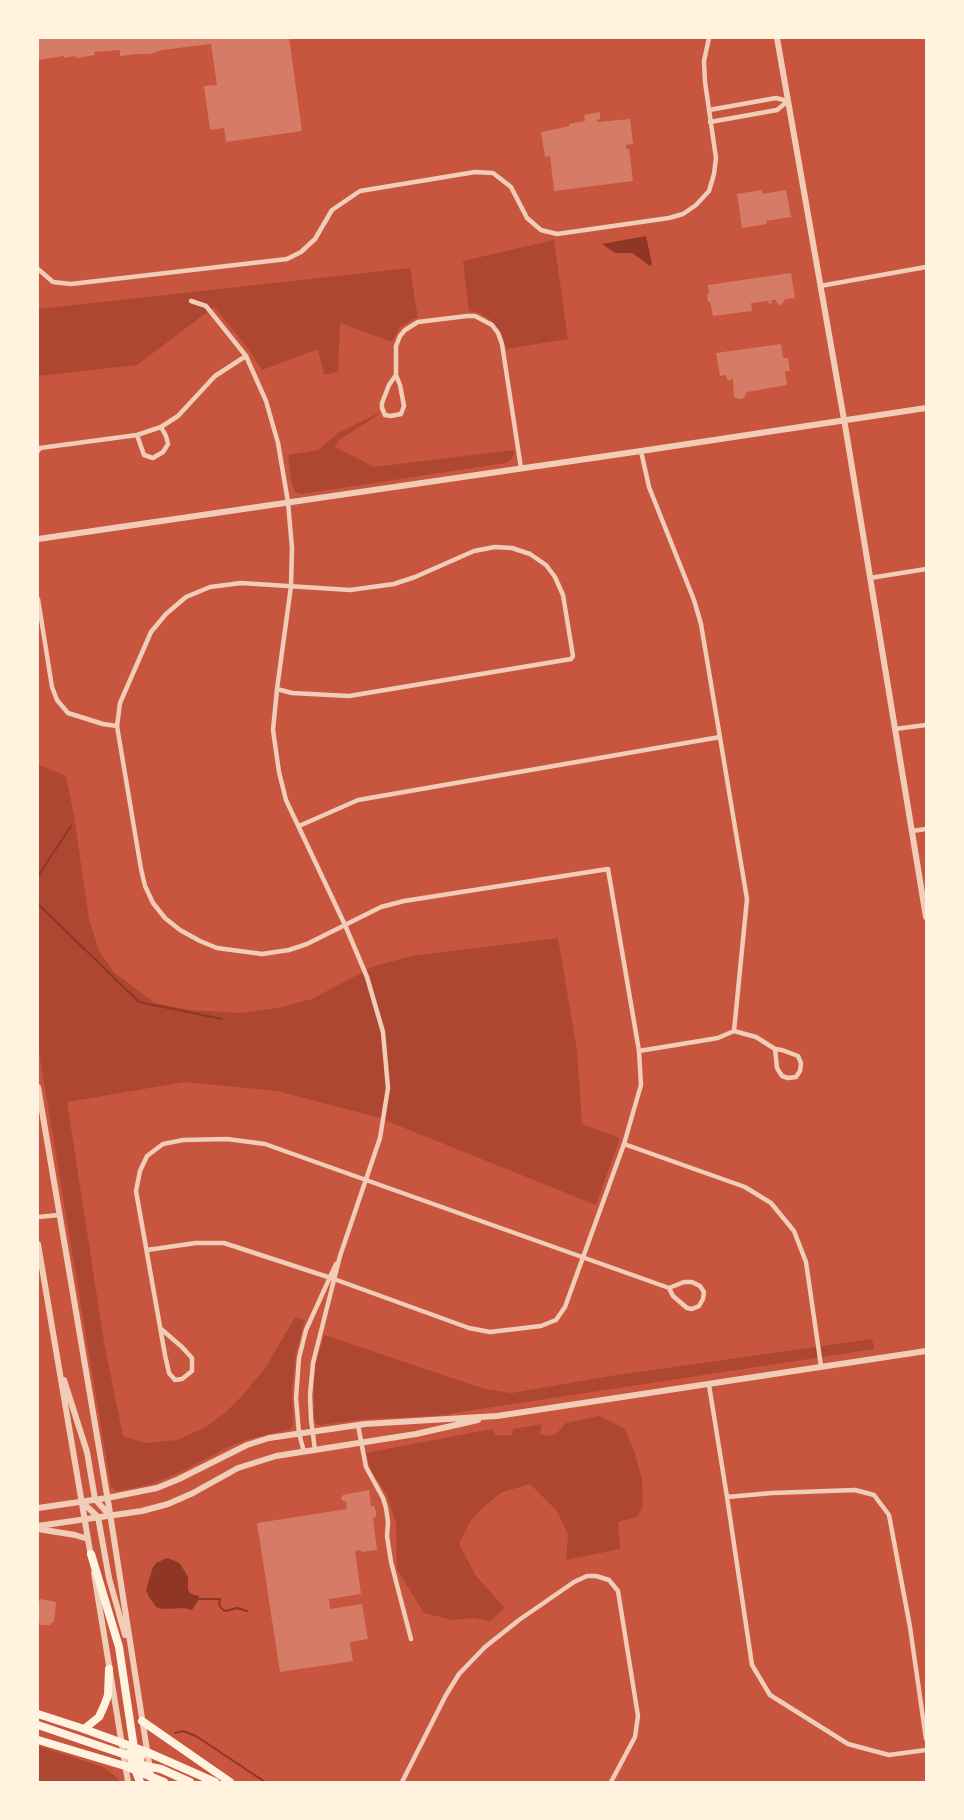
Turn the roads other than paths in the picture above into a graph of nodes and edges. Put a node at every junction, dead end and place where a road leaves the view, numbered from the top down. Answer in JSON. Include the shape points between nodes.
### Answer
{"nodes":[{"id":1,"x":709,"y":38,"type":"edge"},
{"id":2,"x":777,"y":38,"type":"edge"},
{"id":3,"x":788,"y":102,"type":"junction"},
{"id":4,"x":709,"y":110,"type":"junction"},
{"id":5,"x":711,"y":122,"type":"junction"},
{"id":6,"x":927,"y":267,"type":"edge"},
{"id":7,"x":38,"y":268,"type":"edge"},
{"id":8,"x":820,"y":286,"type":"junction"},
{"id":9,"x":191,"y":301,"type":"dead end"},
{"id":10,"x":246,"y":356,"type":"junction"},
{"id":11,"x":396,"y":375,"type":"junction"},
{"id":12,"x":927,"y":408,"type":"edge"},
{"id":13,"x":844,"y":420,"type":"junction"},
{"id":14,"x":161,"y":427,"type":"junction"},
{"id":15,"x":137,"y":435,"type":"junction"},
{"id":16,"x":38,"y":450,"type":"edge"},
{"id":17,"x":641,"y":451,"type":"junction"},
{"id":18,"x":521,"y":468,"type":"junction"},
{"id":19,"x":288,"y":501,"type":"junction"},
{"id":20,"x":38,"y":539,"type":"edge"},
{"id":21,"x":927,"y":569,"type":"edge"},
{"id":22,"x":870,"y":578,"type":"junction"},
{"id":23,"x":291,"y":586,"type":"junction"},
{"id":24,"x":38,"y":599,"type":"edge"},
{"id":25,"x":277,"y":689,"type":"junction"},
{"id":26,"x":927,"y":725,"type":"edge"},
{"id":27,"x":117,"y":726,"type":"junction"},
{"id":28,"x":895,"y":729,"type":"junction"},
{"id":29,"x":720,"y":737,"type":"junction"},
{"id":30,"x":299,"y":826,"type":"junction"},
{"id":31,"x":927,"y":829,"type":"edge"},
{"id":32,"x":912,"y":831,"type":"junction"},
{"id":33,"x":927,"y":917,"type":"edge"},
{"id":34,"x":345,"y":925,"type":"junction"},
{"id":35,"x":734,"y":1031,"type":"junction"},
{"id":36,"x":775,"y":1049,"type":"junction"},
{"id":37,"x":639,"y":1051,"type":"junction"},
{"id":38,"x":38,"y":1087,"type":"edge"},
{"id":39,"x":624,"y":1144,"type":"junction"},
{"id":40,"x":366,"y":1180,"type":"junction"},
{"id":41,"x":58,"y":1215,"type":"junction"},
{"id":42,"x":38,"y":1217,"type":"edge"},
{"id":43,"x":38,"y":1244,"type":"edge"},
{"id":44,"x":147,"y":1250,"type":"junction"},
{"id":45,"x":583,"y":1256,"type":"junction"},
{"id":46,"x":331,"y":1278,"type":"junction"},
{"id":47,"x":669,"y":1288,"type":"junction"},
{"id":48,"x":160,"y":1328,"type":"junction"},
{"id":49,"x":927,"y":1351,"type":"edge"},
{"id":50,"x":57,"y":1359,"type":"junction"},
{"id":51,"x":821,"y":1366,"type":"junction"},
{"id":52,"x":709,"y":1385,"type":"junction"},
{"id":53,"x":496,"y":1416,"type":"junction"},
{"id":54,"x":358,"y":1425,"type":"junction"},
{"id":55,"x":312,"y":1431,"type":"junction"},
{"id":56,"x":299,"y":1433,"type":"junction"},
{"id":57,"x":361,"y":1443,"type":"junction"},
{"id":58,"x":315,"y":1450,"type":"junction"},
{"id":59,"x":303,"y":1452,"type":"junction"},
{"id":60,"x":727,"y":1497,"type":"junction"},
{"id":61,"x":107,"y":1498,"type":"junction"},
{"id":62,"x":95,"y":1500,"type":"junction"},
{"id":63,"x":82,"y":1502,"type":"junction"},
{"id":64,"x":38,"y":1508,"type":"edge"},
{"id":65,"x":110,"y":1515,"type":"junction"},
{"id":66,"x":98,"y":1517,"type":"junction"},
{"id":67,"x":85,"y":1518,"type":"junction"},
{"id":68,"x":38,"y":1528,"type":"edge"},
{"id":69,"x":88,"y":1539,"type":"junction"},
{"id":70,"x":91,"y":1554,"type":"junction"},
{"id":71,"x":411,"y":1639,"type":"dead end"},
{"id":72,"x":132,"y":1656,"type":"junction"},
{"id":73,"x":109,"y":1669,"type":"junction"},
{"id":74,"x":38,"y":1714,"type":"edge"},
{"id":75,"x":142,"y":1721,"type":"junction"},
{"id":76,"x":38,"y":1725,"type":"edge"},
{"id":77,"x":84,"y":1729,"type":"junction"},
{"id":78,"x":927,"y":1739,"type":"edge"},
{"id":79,"x":38,"y":1740,"type":"edge"},
{"id":80,"x":122,"y":1744,"type":"junction"},
{"id":81,"x":927,"y":1750,"type":"edge"},
{"id":82,"x":147,"y":1752,"type":"junction"},
{"id":83,"x":134,"y":1761,"type":"junction"},
{"id":84,"x":152,"y":1780,"type":"edge"},
{"id":85,"x":128,"y":1782,"type":"edge"},
{"id":86,"x":140,"y":1782,"type":"edge"},
{"id":87,"x":164,"y":1782,"type":"edge"},
{"id":88,"x":190,"y":1782,"type":"edge"},
{"id":89,"x":215,"y":1782,"type":"edge"},
{"id":90,"x":230,"y":1782,"type":"edge"},
{"id":91,"x":402,"y":1782,"type":"edge"},
{"id":92,"x":611,"y":1782,"type":"edge"}],
"edges":[{"from":1,"to":4,"type":"street","via":[[704,61]]},
{"from":2,"to":3,"type":"street"},
{"from":3,"to":4,"type":"street","via":[[776,98]]},
{"from":3,"to":5,"type":"street","via":[[777,110]]},
{"from":3,"to":8,"type":"street"},
{"from":4,"to":5,"type":"street"},
{"from":5,"to":7,"type":"street","via":[[716,158],[709,191],[683,214],[669,218],[556,234],[541,230],[527,218],[511,188],[493,173],[475,172],[360,191],[332,210],[315,239],[287,259],[71,284],[53,282]]},
{"from":6,"to":8,"type":"street"},
{"from":8,"to":13,"type":"street"},
{"from":9,"to":10,"type":"street","via":[[206,306]]},
{"from":10,"to":14,"type":"street","via":[[215,376],[178,416]]},
{"from":10,"to":19,"type":"street","via":[[266,401]]},
{"from":11,"to":11,"type":"street","via":[[382,403],[385,415],[391,417],[401,414],[405,406]]},
{"from":11,"to":18,"type":"street","via":[[396,346],[411,325],[475,316],[492,325],[502,344]]},
{"from":12,"to":13,"type":"street"},
{"from":13,"to":17,"type":"street"},
{"from":13,"to":22,"type":"street"},
{"from":14,"to":15,"type":"street"},
{"from":14,"to":15,"type":"street","via":[[168,444],[153,458],[144,455]]},
{"from":15,"to":16,"type":"street"},
{"from":17,"to":18,"type":"street"},
{"from":17,"to":29,"type":"street","via":[[649,487],[701,624]]},
{"from":18,"to":19,"type":"street"},
{"from":19,"to":20,"type":"street"},
{"from":19,"to":23,"type":"street"},
{"from":21,"to":22,"type":"street"},
{"from":22,"to":28,"type":"street"},
{"from":23,"to":25,"type":"street"},
{"from":23,"to":25,"type":"street","via":[[351,590],[394,584],[474,550],[512,548],[530,554],[555,577],[563,595],[573,656],[349,696]]},
{"from":23,"to":27,"type":"street","via":[[241,583],[210,587],[186,597],[151,632],[120,703]]},
{"from":24,"to":27,"type":"street","via":[[57,700],[68,713]]},
{"from":25,"to":30,"type":"street","via":[[273,730],[279,772],[286,800]]},
{"from":26,"to":28,"type":"street"},
{"from":27,"to":34,"type":"street","via":[[145,886],[165,918],[217,948],[262,954],[307,944]]},
{"from":28,"to":32,"type":"street"},
{"from":29,"to":30,"type":"street","via":[[358,800]]},
{"from":29,"to":35,"type":"street","via":[[747,899]]},
{"from":30,"to":34,"type":"street"},
{"from":31,"to":32,"type":"street"},
{"from":32,"to":33,"type":"street"},
{"from":34,"to":37,"type":"street","via":[[381,907],[404,901],[608,868]]},
{"from":34,"to":40,"type":"street","via":[[367,977],[383,1032],[388,1088],[380,1138]]},
{"from":35,"to":36,"type":"street","via":[[756,1037]]},
{"from":35,"to":37,"type":"street","via":[[718,1038]]},
{"from":36,"to":36,"type":"street","via":[[782,1076],[796,1077],[801,1063],[798,1056]]},
{"from":37,"to":39,"type":"street","via":[[641,1085]]},
{"from":38,"to":41,"type":"street"},
{"from":39,"to":45,"type":"street"},
{"from":39,"to":51,"type":"street","via":[[745,1187],[771,1203],[794,1231],[806,1262]]},
{"from":40,"to":44,"type":"street","via":[[265,1144],[227,1139],[163,1144],[147,1156],[136,1191]]},
{"from":40,"to":45,"type":"street"},
{"from":40,"to":46,"type":"street"},
{"from":41,"to":42,"type":"street"},
{"from":41,"to":61,"type":"street"},
{"from":43,"to":50,"type":"street"},
{"from":44,"to":46,"type":"street","via":[[224,1243]]},
{"from":44,"to":48,"type":"street"},
{"from":45,"to":46,"type":"street","via":[[565,1307],[556,1320],[541,1326],[490,1332]]},
{"from":45,"to":47,"type":"street"},
{"from":46,"to":55,"type":"street","via":[[310,1378]]},
{"from":46,"to":56,"type":"street","via":[[306,1330],[299,1358]]},
{"from":47,"to":47,"type":"street","via":[[687,1308],[699,1306],[704,1299],[700,1286],[692,1282]]},
{"from":48,"to":48,"type":"street","via":[[169,1373],[175,1380],[182,1379],[192,1371],[192,1358]]},
{"from":49,"to":51,"type":"street"},
{"from":50,"to":62,"type":"street","via":[[87,1452]]},
{"from":50,"to":63,"type":"street"},
{"from":51,"to":52,"type":"street"},
{"from":52,"to":53,"type":"street"},
{"from":52,"to":60,"type":"street"},
{"from":53,"to":54,"type":"street"},
{"from":53,"to":57,"type":"street"},
{"from":54,"to":55,"type":"street"},
{"from":54,"to":57,"type":"street"},
{"from":55,"to":56,"type":"street"},
{"from":55,"to":58,"type":"street"},
{"from":56,"to":59,"type":"street"},
{"from":56,"to":61,"type":"street","via":[[247,1445],[157,1488]]},
{"from":57,"to":58,"type":"street"},
{"from":57,"to":71,"type":"street","via":[[366,1467],[386,1508],[391,1562]]},
{"from":58,"to":59,"type":"street"},
{"from":59,"to":65,"type":"street","via":[[253,1462],[168,1504]]},
{"from":60,"to":78,"type":"street","via":[[855,1490],[874,1495],[889,1515]]},
{"from":60,"to":81,"type":"street","via":[[752,1665],[770,1695],[848,1744],[889,1755]]},
{"from":61,"to":62,"type":"street"},
{"from":61,"to":65,"type":"street"},
{"from":62,"to":63,"type":"street"},
{"from":62,"to":65,"type":"street"},
{"from":63,"to":64,"type":"street"},
{"from":63,"to":66,"type":"street"},
{"from":63,"to":67,"type":"street"},
{"from":65,"to":66,"type":"street"},
{"from":65,"to":72,"type":"street"},
{"from":66,"to":67,"type":"street"},
{"from":66,"to":72,"type":"street","via":[[109,1578]]},
{"from":67,"to":68,"type":"street"},
{"from":67,"to":69,"type":"street"},
{"from":68,"to":69,"type":"street"},
{"from":69,"to":70,"type":"street"},
{"from":70,"to":73,"type":"street"},
{"from":70,"to":83,"type":"main road","via":[[119,1647]]},
{"from":72,"to":75,"type":"street"},
{"from":73,"to":77,"type":"main road","via":[[104,1706],[99,1717]]},
{"from":73,"to":80,"type":"street"},
{"from":74,"to":77,"type":"main road"},
{"from":75,"to":82,"type":"street"},
{"from":75,"to":90,"type":"main road"},
{"from":76,"to":83,"type":"main road"},
{"from":77,"to":80,"type":"main road"},
{"from":79,"to":83,"type":"main road"},
{"from":80,"to":83,"type":"main road"},
{"from":82,"to":83,"type":"main road"},
{"from":82,"to":83,"type":"street"},
{"from":82,"to":89,"type":"main road"},
{"from":83,"to":84,"type":"main road"},
{"from":83,"to":84,"type":"street"},
{"from":83,"to":85,"type":"street"},
{"from":83,"to":86,"type":"main road"},
{"from":83,"to":88,"type":"main road"},
{"from":84,"to":87,"type":"main road"},
{"from":91,"to":92,"type":"street","via":[[459,1674],[519,1620],[574,1582],[596,1575],[609,1580],[618,1591],[638,1716],[635,1737]]}]}
